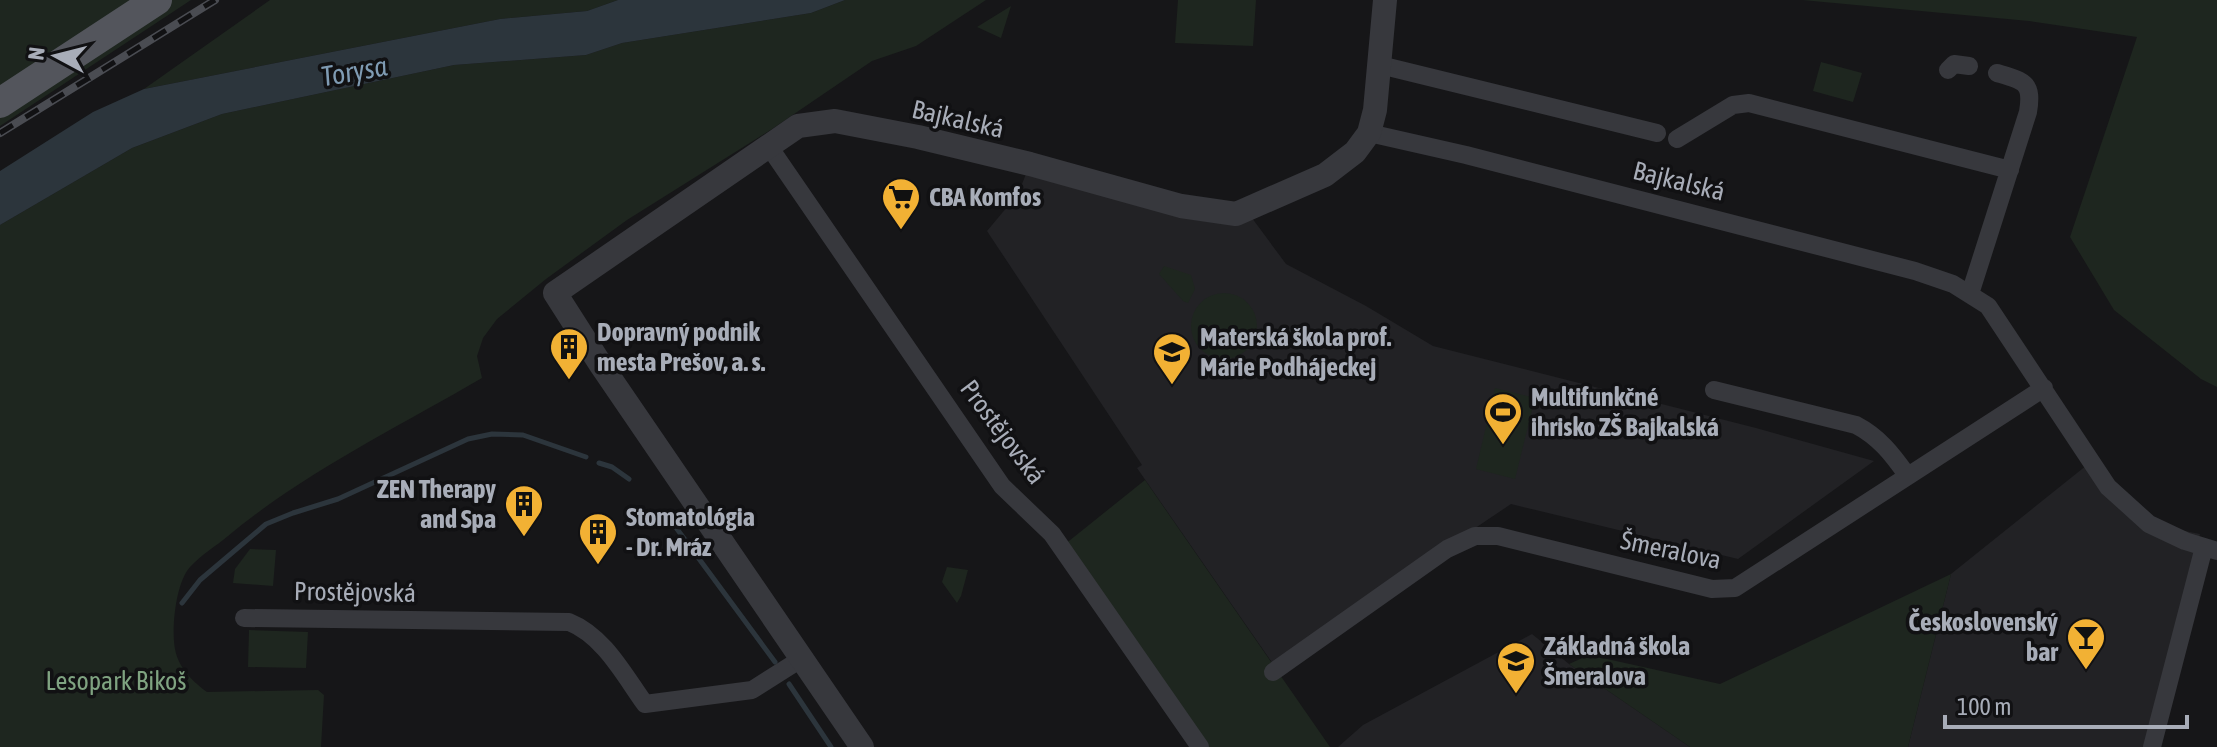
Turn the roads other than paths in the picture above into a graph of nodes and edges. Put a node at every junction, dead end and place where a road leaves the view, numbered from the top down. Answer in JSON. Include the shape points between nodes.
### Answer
{"nodes":[{"id":1,"x":157,"y":0,"type":"edge"},
{"id":2,"x":1385,"y":0,"type":"edge"},
{"id":3,"x":1380,"y":65,"type":"junction"},
{"id":4,"x":1969,"y":66,"type":"dead end"},
{"id":5,"x":1948,"y":70,"type":"dead end"},
{"id":6,"x":1997,"y":73,"type":"dead end"},
{"id":7,"x":0,"y":103,"type":"edge"},
{"id":8,"x":1369,"y":133,"type":"junction"},
{"id":9,"x":1657,"y":133,"type":"dead end"},
{"id":10,"x":1677,"y":139,"type":"dead end"},
{"id":11,"x":768,"y":145,"type":"junction"},
{"id":12,"x":2010,"y":170,"type":"junction"},
{"id":13,"x":1970,"y":294,"type":"junction"},
{"id":14,"x":2044,"y":388,"type":"junction"},
{"id":15,"x":1714,"y":390,"type":"dead end"},
{"id":16,"x":1907,"y":475,"type":"junction"},
{"id":17,"x":2210,"y":549,"type":"edge"},
{"id":18,"x":244,"y":618,"type":"dead end"},
{"id":19,"x":801,"y":659,"type":"junction"},
{"id":20,"x":1273,"y":672,"type":"dead end"},
{"id":21,"x":862,"y":747,"type":"edge"},
{"id":22,"x":1200,"y":747,"type":"edge"},
{"id":23,"x":2152,"y":747,"type":"edge"}],
"edges":[{"from":1,"to":7,"type":"main road"},
{"from":2,"to":3,"type":"street"},
{"from":3,"to":8,"type":"street"},
{"from":3,"to":9,"type":"street","name":"Bajkalská"},
{"from":4,"to":5,"type":"street","via":[[1954,64]]},
{"from":6,"to":12,"type":"street","via":[[2020,80],[2031,96]]},
{"from":8,"to":11,"type":"street","name":"Bajkalská","via":[[1355,152],[1325,175],[1236,214],[1181,206],[1030,164],[835,121],[798,126]]},
{"from":8,"to":13,"type":"street","name":"Bajkalská","via":[[1930,275]]},
{"from":10,"to":12,"type":"street","name":"Bajkalská","via":[[1733,105],[1749,103]]},
{"from":11,"to":19,"type":"street","name":"Bajkalská","via":[[555,293]]},
{"from":11,"to":22,"type":"street","name":"Prostějovská","via":[[1002,486],[1052,534]]},
{"from":12,"to":13,"type":"street"},
{"from":13,"to":14,"type":"street","name":"Bajkalská","via":[[1988,306]]},
{"from":14,"to":16,"type":"street","name":"Šmeralova"},
{"from":14,"to":17,"type":"street","name":"Bajkalská","via":[[2108,487],[2149,524]]},
{"from":15,"to":16,"type":"street","via":[[1856,425],[1873,434]]},
{"from":16,"to":20,"type":"street","name":"Šmeralova","via":[[1735,588],[1712,589],[1498,536],[1475,536],[1447,549]]},
{"from":17,"to":23,"type":"street"},
{"from":18,"to":19,"type":"street","name":"Prostějovská","via":[[569,622],[599,641],[645,704],[752,690]]},
{"from":19,"to":21,"type":"street"}]}
